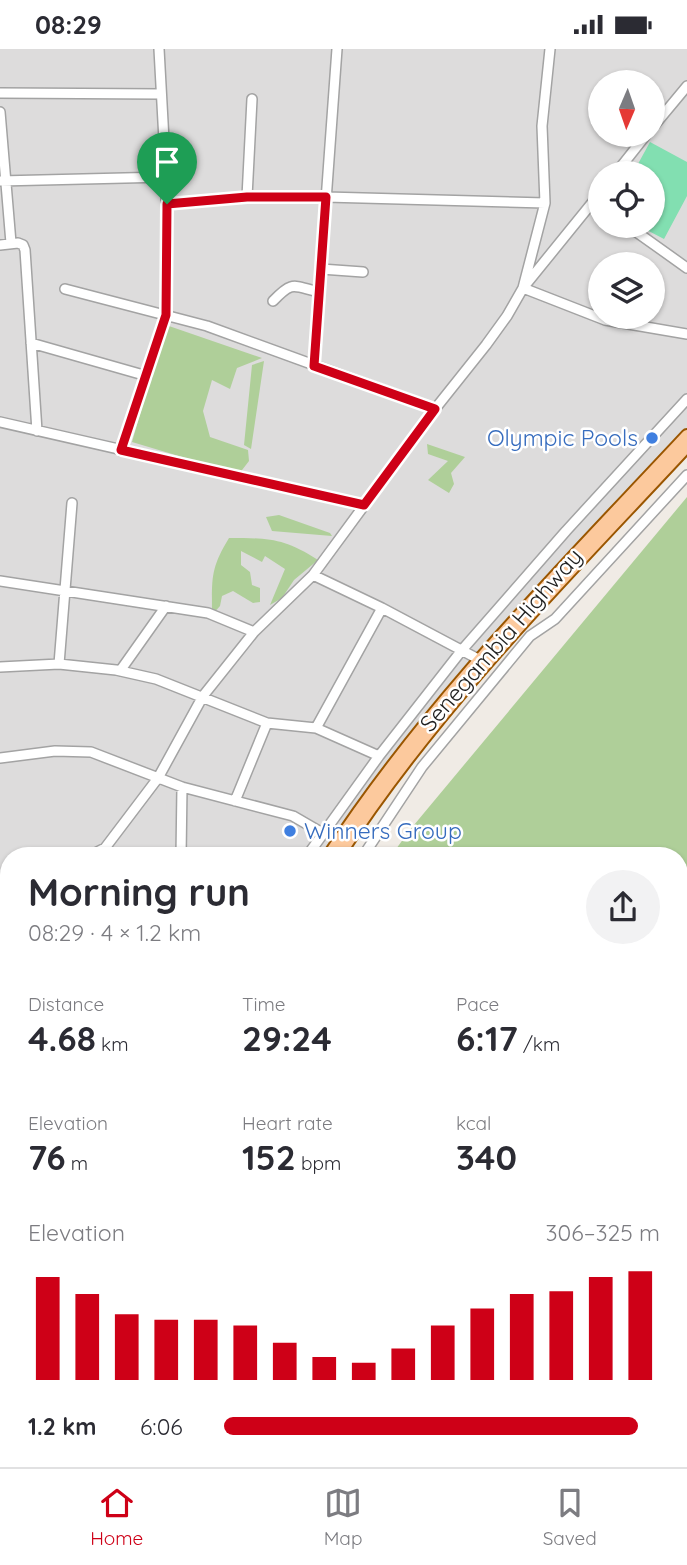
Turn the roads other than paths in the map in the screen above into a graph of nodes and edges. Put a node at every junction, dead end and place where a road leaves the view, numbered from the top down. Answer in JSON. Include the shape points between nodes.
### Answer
{"nodes":[{"id":1,"x":159,"y":49,"type":"edge"},
{"id":2,"x":337,"y":49,"type":"edge"},
{"id":3,"x":550,"y":49,"type":"edge"},
{"id":4,"x":687,"y":86,"type":"edge"},
{"id":5,"x":0,"y":93,"type":"edge"},
{"id":6,"x":161,"y":94,"type":"junction"},
{"id":7,"x":252,"y":99,"type":"dead end"},
{"id":8,"x":0,"y":112,"type":"edge"},
{"id":9,"x":665,"y":113,"type":"edge"},
{"id":10,"x":637,"y":147,"type":"edge"},
{"id":11,"x":625,"y":161,"type":"edge"},
{"id":12,"x":166,"y":177,"type":"junction"},
{"id":13,"x":3,"y":181,"type":"edge"},
{"id":14,"x":247,"y":197,"type":"junction"},
{"id":15,"x":326,"y":197,"type":"junction"},
{"id":16,"x":545,"y":203,"type":"junction"},
{"id":17,"x":167,"y":204,"type":"junction"},
{"id":18,"x":588,"y":211,"type":"edge"},
{"id":19,"x":645,"y":238,"type":"edge"},
{"id":20,"x":11,"y":243,"type":"junction"},
{"id":21,"x":0,"y":245,"type":"edge"},
{"id":22,"x":533,"y":250,"type":"junction"},
{"id":23,"x":548,"y":257,"type":"junction"},
{"id":24,"x":687,"y":268,"type":"edge"},
{"id":25,"x":321,"y":269,"type":"junction"},
{"id":26,"x":363,"y":272,"type":"dead end"},
{"id":27,"x":523,"y":288,"type":"junction"},
{"id":28,"x":65,"y":289,"type":"dead end"},
{"id":29,"x":319,"y":292,"type":"junction"},
{"id":30,"x":273,"y":301,"type":"dead end"},
{"id":31,"x":166,"y":315,"type":"junction"},
{"id":32,"x":687,"y":334,"type":"edge"},
{"id":33,"x":31,"y":344,"type":"junction"},
{"id":34,"x":314,"y":366,"type":"junction"},
{"id":35,"x":147,"y":376,"type":"junction"},
{"id":36,"x":687,"y":399,"type":"edge"},
{"id":37,"x":435,"y":409,"type":"junction"},
{"id":38,"x":0,"y":422,"type":"edge"},
{"id":39,"x":37,"y":431,"type":"junction"},
{"id":40,"x":687,"y":435,"type":"edge"},
{"id":41,"x":687,"y":447,"type":"edge"},
{"id":42,"x":121,"y":450,"type":"junction"},
{"id":43,"x":687,"y":475,"type":"edge"},
{"id":44,"x":72,"y":503,"type":"dead end"},
{"id":45,"x":364,"y":505,"type":"junction"},
{"id":46,"x":313,"y":575,"type":"junction"},
{"id":47,"x":0,"y":581,"type":"edge"},
{"id":48,"x":63,"y":589,"type":"junction"},
{"id":49,"x":166,"y":606,"type":"junction"},
{"id":50,"x":382,"y":608,"type":"junction"},
{"id":51,"x":254,"y":632,"type":"junction"},
{"id":52,"x":462,"y":650,"type":"junction"},
{"id":53,"x":480,"y":660,"type":"junction"},
{"id":54,"x":59,"y":664,"type":"junction"},
{"id":55,"x":0,"y":667,"type":"edge"},
{"id":56,"x":120,"y":671,"type":"junction"},
{"id":57,"x":203,"y":696,"type":"junction"},
{"id":58,"x":267,"y":723,"type":"junction"},
{"id":59,"x":316,"y":728,"type":"junction"},
{"id":60,"x":379,"y":756,"type":"junction"},
{"id":61,"x":0,"y":758,"type":"edge"},
{"id":62,"x":158,"y":778,"type":"junction"},
{"id":63,"x":182,"y":787,"type":"junction"},
{"id":64,"x":235,"y":801,"type":"junction"},
{"id":65,"x":324,"y":834,"type":"junction"},
{"id":66,"x":106,"y":847,"type":"edge"},
{"id":67,"x":181,"y":847,"type":"edge"},
{"id":68,"x":314,"y":847,"type":"edge"},
{"id":69,"x":335,"y":847,"type":"edge"},
{"id":70,"x":346,"y":847,"type":"edge"},
{"id":71,"x":369,"y":847,"type":"edge"}],
"edges":[{"from":1,"to":6,"type":"street"},
{"from":2,"to":15,"type":"street"},
{"from":3,"to":16,"type":"street","via":[[542,126]]},
{"from":4,"to":9,"type":"street"},
{"from":5,"to":6,"type":"street"},
{"from":6,"to":12,"type":"street"},
{"from":7,"to":14,"type":"street"},
{"from":8,"to":13,"type":"street"},
{"from":10,"to":11,"type":"street"},
{"from":12,"to":13,"type":"street"},
{"from":12,"to":17,"type":"street"},
{"from":13,"to":20,"type":"street"},
{"from":14,"to":15,"type":"street"},
{"from":14,"to":17,"type":"street"},
{"from":15,"to":16,"type":"street"},
{"from":15,"to":25,"type":"street"},
{"from":16,"to":22,"type":"street"},
{"from":17,"to":31,"type":"street"},
{"from":18,"to":23,"type":"street"},
{"from":19,"to":24,"type":"street"},
{"from":20,"to":21,"type":"street"},
{"from":20,"to":33,"type":"street","via":[[23,245],[25,250]]},
{"from":22,"to":23,"type":"street"},
{"from":22,"to":27,"type":"street"},
{"from":23,"to":27,"type":"street"},
{"from":25,"to":26,"type":"street"},
{"from":25,"to":29,"type":"street"},
{"from":27,"to":32,"type":"street","via":[[605,320]]},
{"from":27,"to":37,"type":"street","via":[[507,316]]},
{"from":28,"to":31,"type":"street"},
{"from":29,"to":30,"type":"street","via":[[292,285]]},
{"from":29,"to":34,"type":"street"},
{"from":31,"to":34,"type":"street"},
{"from":31,"to":35,"type":"street"},
{"from":33,"to":35,"type":"street"},
{"from":33,"to":39,"type":"street"},
{"from":34,"to":37,"type":"street"},
{"from":35,"to":42,"type":"street"},
{"from":36,"to":52,"type":"street"},
{"from":37,"to":45,"type":"street"},
{"from":38,"to":39,"type":"street"},
{"from":39,"to":42,"type":"street"},
{"from":40,"to":53,"type":"main road","name":"Senegambia Highway"},
{"from":41,"to":70,"type":"main road","name":"Senegambia Highway","via":[[486,666]]},
{"from":42,"to":45,"type":"street"},
{"from":43,"to":71,"type":"street","via":[[555,619],[530,636],[422,767]]},
{"from":44,"to":48,"type":"street"},
{"from":45,"to":46,"type":"street"},
{"from":46,"to":50,"type":"street"},
{"from":46,"to":51,"type":"street"},
{"from":47,"to":48,"type":"street"},
{"from":48,"to":49,"type":"street"},
{"from":48,"to":54,"type":"street"},
{"from":49,"to":51,"type":"street","via":[[208,613]]},
{"from":49,"to":56,"type":"street"},
{"from":50,"to":52,"type":"street"},
{"from":50,"to":59,"type":"street"},
{"from":51,"to":57,"type":"street"},
{"from":52,"to":53,"type":"street"},
{"from":52,"to":60,"type":"street"},
{"from":53,"to":69,"type":"main road","name":"Senegambia Highway"},
{"from":54,"to":55,"type":"street"},
{"from":54,"to":56,"type":"street"},
{"from":56,"to":57,"type":"street"},
{"from":57,"to":58,"type":"street"},
{"from":57,"to":62,"type":"street"},
{"from":58,"to":59,"type":"street"},
{"from":58,"to":64,"type":"street"},
{"from":59,"to":60,"type":"street"},
{"from":60,"to":65,"type":"street"},
{"from":61,"to":62,"type":"street","via":[[91,752]]},
{"from":62,"to":63,"type":"street"},
{"from":62,"to":66,"type":"street"},
{"from":63,"to":64,"type":"street"},
{"from":63,"to":67,"type":"street"},
{"from":64,"to":65,"type":"street","via":[[293,816]]},
{"from":65,"to":68,"type":"street"}]}
